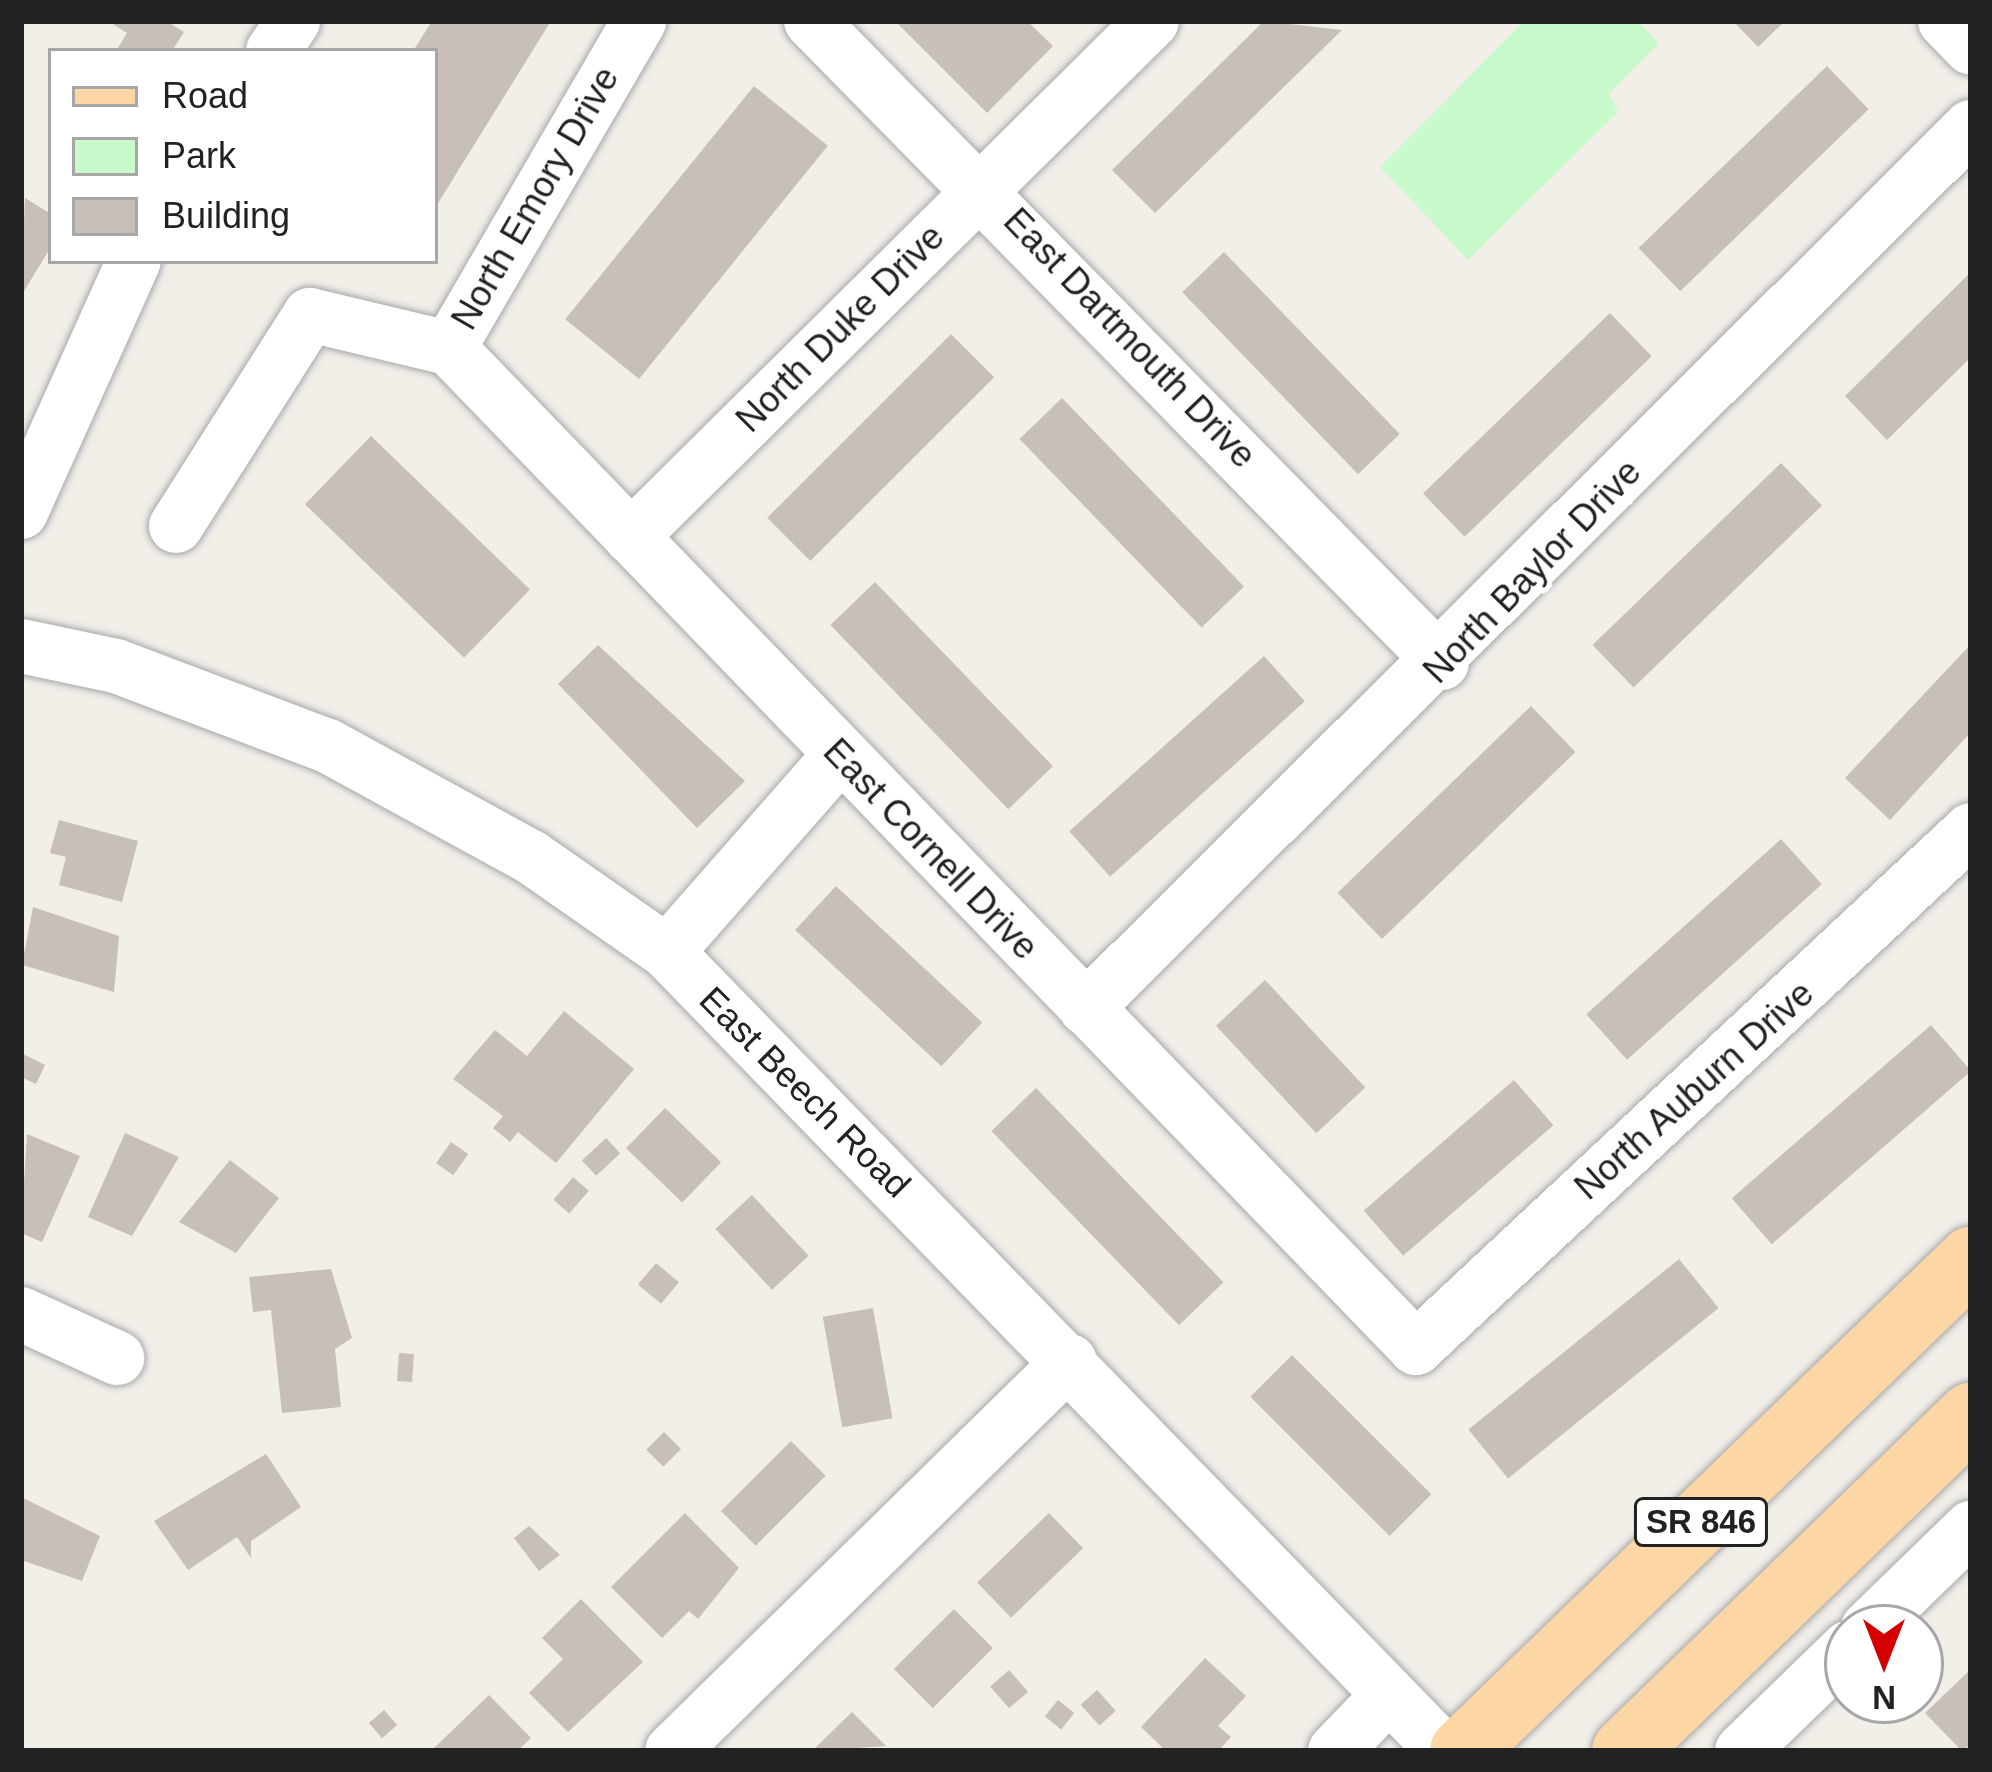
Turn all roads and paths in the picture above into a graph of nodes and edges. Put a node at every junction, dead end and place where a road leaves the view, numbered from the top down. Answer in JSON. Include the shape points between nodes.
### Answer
{"nodes":[{"id":1,"x":293,"y":21,"type":"edge"},
{"id":2,"x":639,"y":21,"type":"edge"},
{"id":3,"x":811,"y":21,"type":"edge"},
{"id":4,"x":1945,"y":21,"type":"edge"},
{"id":5,"x":1150,"y":22,"type":"edge"},
{"id":6,"x":275,"y":48,"type":"edge"},
{"id":7,"x":1971,"y":48,"type":"edge"},
{"id":8,"x":1971,"y":127,"type":"edge"},
{"id":9,"x":983,"y":187,"type":"junction"},
{"id":10,"x":133,"y":264,"type":"edge"},
{"id":11,"x":449,"y":348,"type":"junction"},
{"id":12,"x":21,"y":512,"type":"edge"},
{"id":13,"x":176,"y":526,"type":"dead end"},
{"id":14,"x":632,"y":537,"type":"junction"},
{"id":15,"x":21,"y":646,"type":"edge"},
{"id":16,"x":1442,"y":663,"type":"junction"},
{"id":17,"x":840,"y":754,"type":"junction"},
{"id":18,"x":1971,"y":830,"type":"edge"},
{"id":19,"x":667,"y":952,"type":"junction"},
{"id":20,"x":1086,"y":1008,"type":"junction"},
{"id":21,"x":1971,"y":1260,"type":"edge"},
{"id":22,"x":21,"y":1314,"type":"edge"},
{"id":23,"x":1416,"y":1348,"type":"joint"},
{"id":24,"x":117,"y":1358,"type":"dead end"},
{"id":25,"x":1070,"y":1361,"type":"junction"},
{"id":26,"x":1971,"y":1416,"type":"edge"},
{"id":27,"x":1971,"y":1528,"type":"edge"},
{"id":28,"x":1893,"y":1604,"type":"edge"},
{"id":29,"x":1824,"y":1671,"type":"edge"},
{"id":30,"x":1387,"y":1697,"type":"junction"},
{"id":31,"x":672,"y":1751,"type":"edge"},
{"id":32,"x":1335,"y":1751,"type":"edge"},
{"id":33,"x":1444,"y":1751,"type":"edge"},
{"id":34,"x":1463,"y":1751,"type":"edge"},
{"id":35,"x":1625,"y":1751,"type":"edge"},
{"id":36,"x":1742,"y":1751,"type":"edge"}],
"edges":[{"from":1,"to":6,"type":"street"},
{"from":2,"to":11,"type":"street","name":"North Emory Drive"},
{"from":3,"to":9,"type":"street","name":"East Dartmouth Drive"},
{"from":4,"to":7,"type":"street"},
{"from":5,"to":9,"type":"street","name":"North Duke Drive"},
{"from":8,"to":16,"type":"street","name":"North Baylor Drive"},
{"from":9,"to":14,"type":"street","name":"North Duke Drive"},
{"from":9,"to":16,"type":"street","name":"East Dartmouth Drive"},
{"from":10,"to":12,"type":"street"},
{"from":11,"to":13,"type":"street","name":"North Emory Drive","via":[[310,315]]},
{"from":11,"to":14,"type":"street","name":"East Cornell Drive"},
{"from":14,"to":17,"type":"street","name":"East Cornell Drive"},
{"from":15,"to":19,"type":"street","name":"East Beech Road","via":[[116,666],[328,746],[531,857]]},
{"from":16,"to":20,"type":"street","name":"North Baylor Drive"},
{"from":17,"to":19,"type":"street"},
{"from":17,"to":20,"type":"street","name":"East Cornell Drive"},
{"from":18,"to":23,"type":"street","name":"North Auburn Drive"},
{"from":19,"to":25,"type":"street","name":"East Beech Road"},
{"from":20,"to":23,"type":"street","name":"East Cornell Drive"},
{"from":21,"to":34,"type":"main road","number":"SR 846"},
{"from":22,"to":24,"type":"street"},
{"from":25,"to":30,"type":"street","name":"East Beech Road"},
{"from":25,"to":31,"type":"street"},
{"from":26,"to":35,"type":"main road","number":"SR 846"},
{"from":27,"to":28,"type":"street"},
{"from":29,"to":36,"type":"street"},
{"from":30,"to":32,"type":"street"},
{"from":30,"to":33,"type":"street","name":"East Beech Road"}]}
